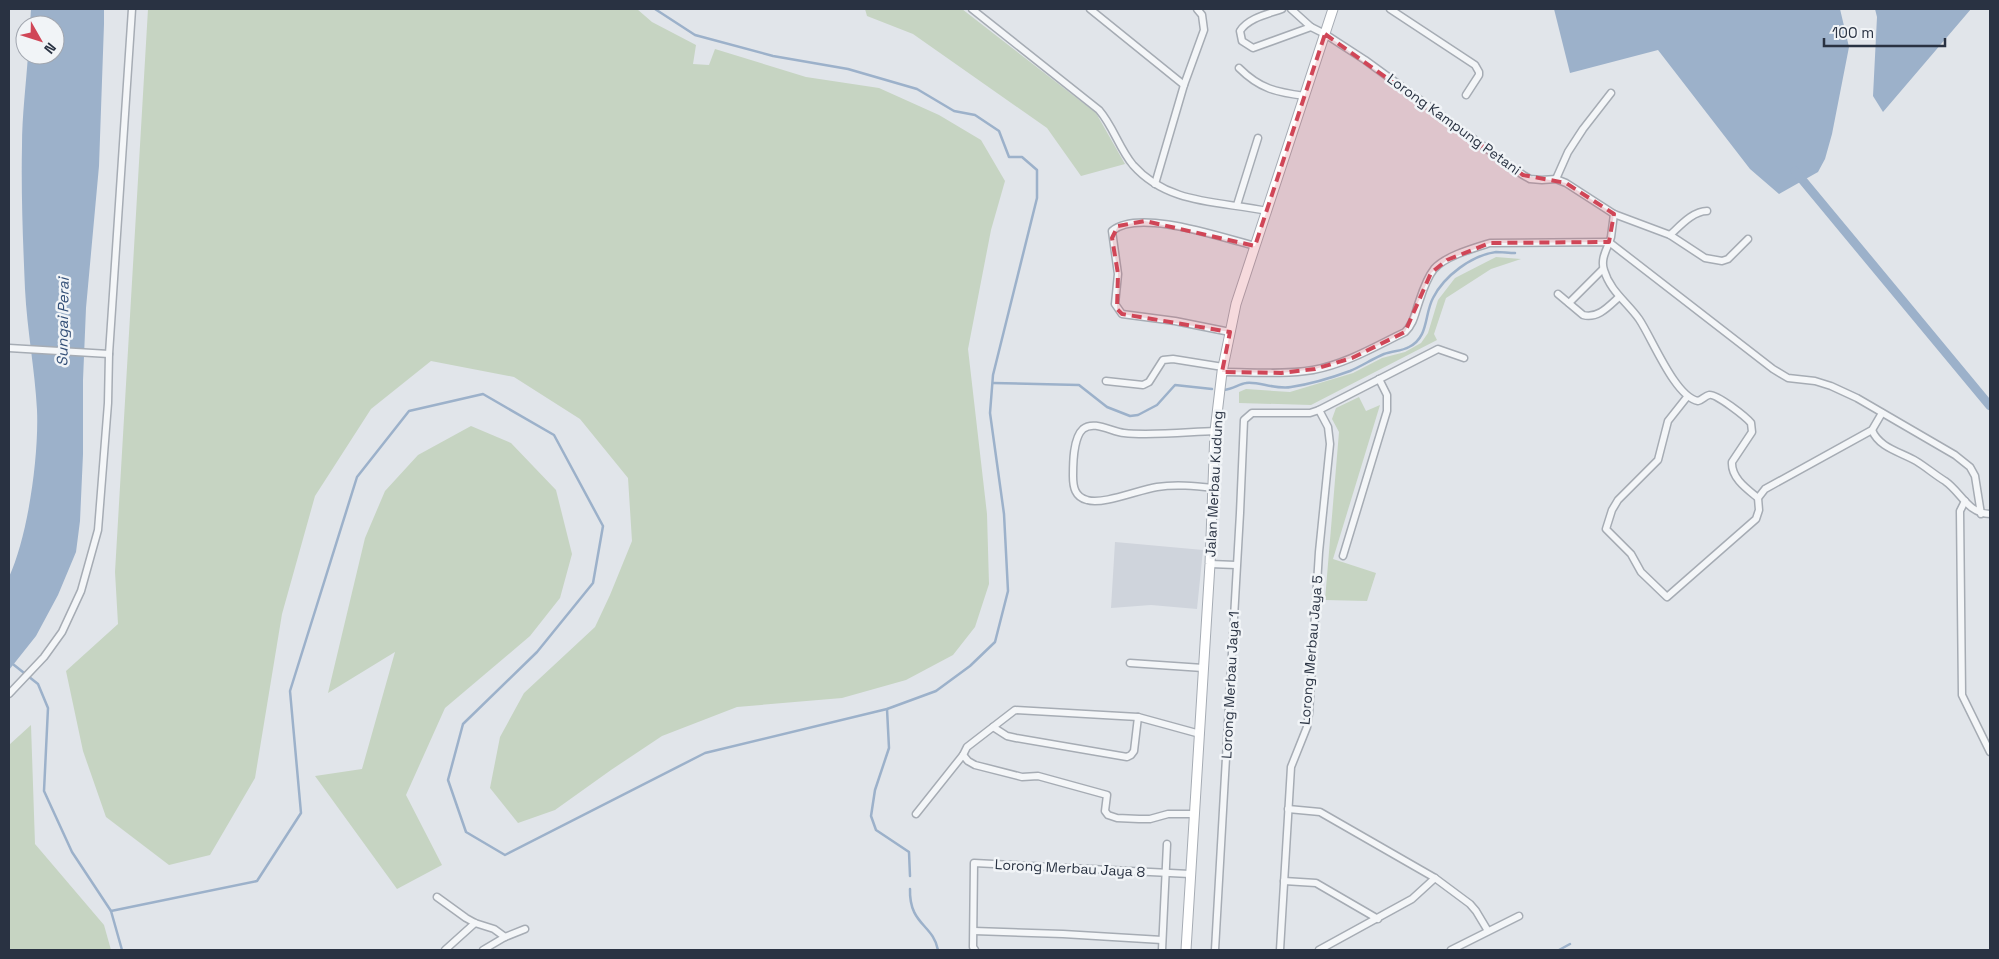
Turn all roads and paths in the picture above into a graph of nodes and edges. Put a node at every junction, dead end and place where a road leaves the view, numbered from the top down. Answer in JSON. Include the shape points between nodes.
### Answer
{"nodes":[{"id":1,"x":132,"y":9,"type":"edge"},
{"id":2,"x":972,"y":9,"type":"edge"},
{"id":3,"x":1090,"y":9,"type":"edge"},
{"id":4,"x":1197,"y":9,"type":"edge"},
{"id":5,"x":1282,"y":9,"type":"edge"},
{"id":6,"x":1291,"y":9,"type":"edge"},
{"id":7,"x":1333,"y":9,"type":"edge"},
{"id":8,"x":1390,"y":9,"type":"edge"},
{"id":9,"x":1312,"y":27,"type":"junction"},
{"id":10,"x":1325,"y":34,"type":"junction"},
{"id":11,"x":1239,"y":68,"type":"dead end"},
{"id":12,"x":1184,"y":85,"type":"junction"},
{"id":13,"x":1611,"y":93,"type":"dead end"},
{"id":14,"x":1466,"y":95,"type":"dead end"},
{"id":15,"x":1305,"y":96,"type":"junction"},
{"id":16,"x":1258,"y":138,"type":"dead end"},
{"id":17,"x":1556,"y":178,"type":"junction"},
{"id":18,"x":1155,"y":184,"type":"junction"},
{"id":19,"x":1237,"y":205,"type":"junction"},
{"id":20,"x":1267,"y":211,"type":"junction"},
{"id":21,"x":1708,"y":211,"type":"dead end"},
{"id":22,"x":1614,"y":214,"type":"junction"},
{"id":23,"x":1670,"y":236,"type":"junction"},
{"id":24,"x":1748,"y":239,"type":"dead end"},
{"id":25,"x":1609,"y":242,"type":"junction"},
{"id":26,"x":1255,"y":246,"type":"junction"},
{"id":27,"x":1603,"y":269,"type":"junction"},
{"id":28,"x":1558,"y":294,"type":"dead end"},
{"id":29,"x":1619,"y":297,"type":"junction"},
{"id":30,"x":1569,"y":303,"type":"junction"},
{"id":31,"x":1230,"y":332,"type":"junction"},
{"id":32,"x":9,"y":348,"type":"edge"},
{"id":33,"x":109,"y":354,"type":"junction"},
{"id":34,"x":1464,"y":358,"type":"dead end"},
{"id":35,"x":1222,"y":369,"type":"junction"},
{"id":36,"x":1379,"y":379,"type":"junction"},
{"id":37,"x":1106,"y":381,"type":"dead end"},
{"id":38,"x":1687,"y":397,"type":"junction"},
{"id":39,"x":1319,"y":410,"type":"junction"},
{"id":40,"x":1882,"y":414,"type":"junction"},
{"id":41,"x":1872,"y":430,"type":"junction"},
{"id":42,"x":1215,"y":431,"type":"junction"},
{"id":43,"x":1214,"y":488,"type":"junction"},
{"id":44,"x":1758,"y":498,"type":"junction"},
{"id":45,"x":1965,"y":502,"type":"junction"},
{"id":46,"x":1986,"y":514,"type":"edge"},
{"id":47,"x":1343,"y":556,"type":"dead end"},
{"id":48,"x":1210,"y":564,"type":"junction"},
{"id":49,"x":1236,"y":566,"type":"junction"},
{"id":50,"x":1130,"y":663,"type":"dead end"},
{"id":51,"x":1203,"y":668,"type":"junction"},
{"id":52,"x":9,"y":694,"type":"edge"},
{"id":53,"x":1138,"y":717,"type":"junction"},
{"id":54,"x":994,"y":726,"type":"junction"},
{"id":55,"x":1200,"y":734,"type":"junction"},
{"id":56,"x":1990,"y":752,"type":"edge"},
{"id":57,"x":963,"y":755,"type":"junction"},
{"id":58,"x":1288,"y":809,"type":"junction"},
{"id":59,"x":916,"y":814,"type":"dead end"},
{"id":60,"x":1194,"y":814,"type":"junction"},
{"id":61,"x":1167,"y":844,"type":"dead end"},
{"id":62,"x":1166,"y":872,"type":"junction"},
{"id":63,"x":1190,"y":874,"type":"junction"},
{"id":64,"x":1435,"y":878,"type":"junction"},
{"id":65,"x":1284,"y":881,"type":"junction"},
{"id":66,"x":437,"y":896,"type":"dead end"},
{"id":67,"x":1519,"y":916,"type":"dead end"},
{"id":68,"x":1378,"y":919,"type":"junction"},
{"id":69,"x":475,"y":924,"type":"junction"},
{"id":70,"x":525,"y":929,"type":"dead end"},
{"id":71,"x":974,"y":931,"type":"junction"},
{"id":72,"x":1488,"y":931,"type":"junction"},
{"id":73,"x":505,"y":937,"type":"junction"},
{"id":74,"x":1162,"y":940,"type":"junction"},
{"id":75,"x":445,"y":950,"type":"edge"},
{"id":76,"x":483,"y":950,"type":"edge"},
{"id":77,"x":975,"y":950,"type":"edge"},
{"id":78,"x":1162,"y":950,"type":"edge"},
{"id":79,"x":1186,"y":950,"type":"edge"},
{"id":80,"x":1215,"y":950,"type":"edge"},
{"id":81,"x":1280,"y":950,"type":"edge"},
{"id":82,"x":1319,"y":950,"type":"edge"},
{"id":83,"x":1451,"y":950,"type":"edge"}],
"edges":[{"from":1,"to":33,"type":"street"},
{"from":2,"to":18,"type":"street","via":[[1099,110],[1129,159]]},
{"from":3,"to":12,"type":"street"},
{"from":4,"to":12,"type":"street","via":[[1202,15],[1204,30]]},
{"from":5,"to":9,"type":"street","via":[[1248,22],[1240,31],[1242,41],[1253,48]]},
{"from":6,"to":9,"type":"street","name":"Lorong Kampung Petani"},
{"from":7,"to":10,"type":"main road","name":"Jalan Merbau Kudung"},
{"from":8,"to":14,"type":"street","via":[[1476,65],[1479,76]]},
{"from":9,"to":10,"type":"street","name":"Lorong Kampung Petani"},
{"from":10,"to":15,"type":"main road","name":"Jalan Merbau Kudung"},
{"from":10,"to":17,"type":"street","name":"Lorong Kampung Petani","via":[[1530,178]]},
{"from":11,"to":15,"type":"street","via":[[1268,90]]},
{"from":12,"to":18,"type":"street"},
{"from":13,"to":17,"type":"street","via":[[1568,152]]},
{"from":15,"to":20,"type":"main road","name":"Jalan Merbau Kudung"},
{"from":16,"to":19,"type":"street"},
{"from":17,"to":22,"type":"street","name":"Lorong Kampung Petani"},
{"from":18,"to":19,"type":"street","via":[[1187,198]]},
{"from":19,"to":20,"type":"street"},
{"from":20,"to":26,"type":"main road","name":"Jalan Merbau Kudung"},
{"from":21,"to":23,"type":"street","via":[[1694,215]]},
{"from":22,"to":23,"type":"street","name":"Lorong Kampung Petani"},
{"from":22,"to":25,"type":"street"},
{"from":23,"to":24,"type":"street","name":"Lorong Kampung Petani","via":[[1705,258],[1722,261],[1734,255]]},
{"from":25,"to":27,"type":"street"},
{"from":25,"to":35,"type":"street","via":[[1490,243],[1473,248],[1435,268],[1405,332],[1352,358],[1315,370],[1281,373]]},
{"from":25,"to":40,"type":"street","via":[[1773,369],[1788,378],[1816,380],[1831,386]]},
{"from":26,"to":31,"type":"main road","name":"Jalan Merbau Kudung"},
{"from":26,"to":31,"type":"street","via":[[1145,221],[1118,226],[1112,231],[1118,274],[1115,304],[1122,314],[1175,320]]},
{"from":27,"to":29,"type":"street"},
{"from":27,"to":30,"type":"street"},
{"from":28,"to":30,"type":"street"},
{"from":29,"to":30,"type":"street","via":[[1592,317],[1583,315]]},
{"from":29,"to":38,"type":"street","via":[[1640,321]]},
{"from":31,"to":35,"type":"main road","name":"Jalan Merbau Kudung"},
{"from":32,"to":33,"type":"street"},
{"from":33,"to":52,"type":"street","via":[[98,530],[81,591],[62,632],[44,657]]},
{"from":34,"to":36,"type":"street","via":[[1438,349]]},
{"from":35,"to":37,"type":"street","via":[[1163,360],[1143,385]]},
{"from":35,"to":42,"type":"main road","name":"Jalan Merbau Kudung"},
{"from":36,"to":39,"type":"street"},
{"from":36,"to":47,"type":"street","via":[[1387,395],[1387,411]]},
{"from":38,"to":44,"type":"street","via":[[1698,401],[1714,396],[1751,423],[1752,432],[1732,462],[1732,468],[1736,477]]},
{"from":38,"to":44,"type":"street","via":[[1668,421],[1658,460],[1618,500],[1606,528],[1666,597],[1756,519]]},
{"from":39,"to":49,"type":"street","name":"Lorong Merbau Jaya 1","via":[[1310,413],[1252,413],[1244,420]]},
{"from":39,"to":58,"type":"street","name":"Lorong Merbau Jaya 5","via":[[1328,427],[1330,444],[1319,552],[1309,713],[1291,767]]},
{"from":40,"to":41,"type":"street"},
{"from":40,"to":46,"type":"street","via":[[1938,444],[1970,467]]},
{"from":41,"to":44,"type":"street","via":[[1765,489]]},
{"from":41,"to":45,"type":"street","via":[[1879,441],[1949,484]]},
{"from":42,"to":43,"type":"main road","name":"Jalan Merbau Kudung"},
{"from":42,"to":43,"type":"street","via":[[1126,433],[1087,427],[1077,442],[1073,472],[1076,492],[1088,501],[1102,501],[1173,485]]},
{"from":43,"to":48,"type":"main road","name":"Jalan Merbau Kudung"},
{"from":45,"to":46,"type":"street"},
{"from":45,"to":56,"type":"street","via":[[1960,511],[1962,695]]},
{"from":48,"to":49,"type":"street"},
{"from":48,"to":51,"type":"main road","name":"Jalan Merbau Kudung"},
{"from":49,"to":80,"type":"street","name":"Lorong Merbau Jaya 1"},
{"from":50,"to":51,"type":"street"},
{"from":51,"to":55,"type":"main road","name":"Jalan Merbau Kudung"},
{"from":53,"to":54,"type":"street","via":[[1020,709],[1010,712]]},
{"from":53,"to":54,"type":"street","via":[[1134,751],[1127,757],[1007,736]]},
{"from":53,"to":55,"type":"street"},
{"from":54,"to":57,"type":"street","via":[[967,747]]},
{"from":55,"to":60,"type":"main road","name":"Jalan Merbau Kudung"},
{"from":57,"to":59,"type":"street"},
{"from":57,"to":60,"type":"street","via":[[975,765],[1022,777],[1038,776],[1107,795],[1105,811],[1117,818]]},
{"from":58,"to":64,"type":"street","via":[[1320,812]]},
{"from":58,"to":65,"type":"street","name":"Lorong Merbau Jaya 5"},
{"from":60,"to":63,"type":"main road","name":"Jalan Merbau Kudung"},
{"from":61,"to":62,"type":"street"},
{"from":62,"to":63,"type":"street","name":"Lorong Merbau Jaya 8"},
{"from":62,"to":71,"type":"street","name":"Lorong Merbau Jaya 8","via":[[974,863]]},
{"from":62,"to":74,"type":"street"},
{"from":63,"to":79,"type":"main road","name":"Jalan Merbau Kudung"},
{"from":64,"to":68,"type":"street","via":[[1412,899]]},
{"from":64,"to":72,"type":"street","via":[[1476,910]]},
{"from":65,"to":68,"type":"street","via":[[1316,883]]},
{"from":65,"to":81,"type":"street","name":"Lorong Merbau Jaya 5"},
{"from":66,"to":69,"type":"street"},
{"from":67,"to":72,"type":"street"},
{"from":68,"to":82,"type":"street"},
{"from":69,"to":73,"type":"street","via":[[494,929]]},
{"from":69,"to":75,"type":"street"},
{"from":70,"to":73,"type":"street"},
{"from":71,"to":74,"type":"street"},
{"from":71,"to":77,"type":"street"},
{"from":72,"to":83,"type":"street"},
{"from":73,"to":76,"type":"street"},
{"from":74,"to":78,"type":"street"}]}
